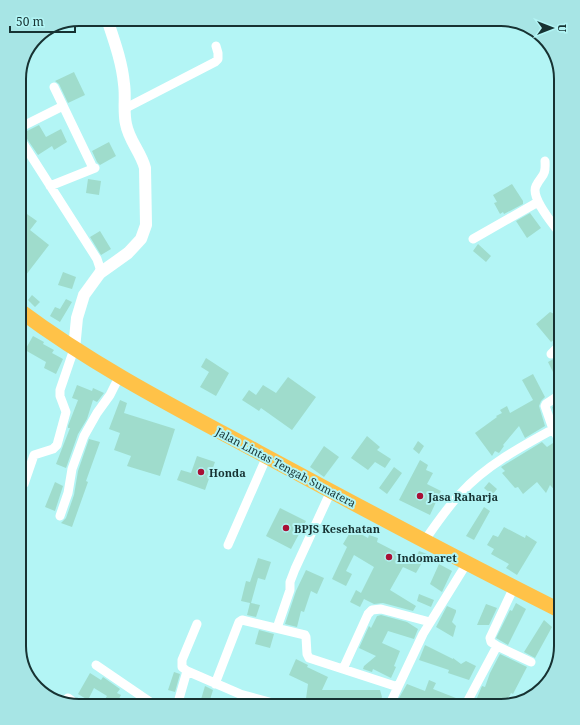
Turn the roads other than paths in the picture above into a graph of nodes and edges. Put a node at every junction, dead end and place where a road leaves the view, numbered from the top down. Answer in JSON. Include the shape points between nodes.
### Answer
{"nodes":[{"id":1,"x":109,"y":26,"type":"edge"},
{"id":2,"x":216,"y":46,"type":"dead end"},
{"id":3,"x":54,"y":87,"type":"dead end"},
{"id":4,"x":63,"y":106,"type":"junction"},
{"id":5,"x":124,"y":109,"type":"junction"},
{"id":6,"x":26,"y":124,"type":"edge"},
{"id":7,"x":26,"y":148,"type":"edge"},
{"id":8,"x":545,"y":161,"type":"dead end"},
{"id":9,"x":50,"y":186,"type":"junction"},
{"id":10,"x":538,"y":202,"type":"junction"},
{"id":11,"x":554,"y":225,"type":"edge"},
{"id":12,"x":473,"y":239,"type":"dead end"},
{"id":13,"x":100,"y":273,"type":"junction"},
{"id":14,"x":26,"y":315,"type":"edge"},
{"id":15,"x":74,"y":349,"type":"junction"},
{"id":16,"x":554,"y":351,"type":"edge"},
{"id":17,"x":551,"y":354,"type":"dead end"},
{"id":18,"x":119,"y":377,"type":"junction"},
{"id":19,"x":554,"y":399,"type":"edge"},
{"id":20,"x":554,"y":422,"type":"edge"},
{"id":21,"x":554,"y":429,"type":"edge"},
{"id":22,"x":267,"y":456,"type":"junction"},
{"id":23,"x":26,"y":478,"type":"edge"},
{"id":24,"x":331,"y":491,"type":"junction"},
{"id":25,"x":60,"y":516,"type":"dead end"},
{"id":26,"x":425,"y":540,"type":"junction"},
{"id":27,"x":228,"y":545,"type":"dead end"},
{"id":28,"x":467,"y":564,"type":"junction"},
{"id":29,"x":514,"y":587,"type":"junction"},
{"id":30,"x":554,"y":607,"type":"edge"},
{"id":31,"x":430,"y":622,"type":"junction"},
{"id":32,"x":197,"y":624,"type":"dead end"},
{"id":33,"x":277,"y":628,"type":"junction"},
{"id":34,"x":497,"y":646,"type":"junction"},
{"id":35,"x":531,"y":662,"type":"dead end"},
{"id":36,"x":96,"y":665,"type":"dead end"},
{"id":37,"x":343,"y":669,"type":"junction"},
{"id":38,"x":187,"y":672,"type":"junction"},
{"id":39,"x":215,"y":684,"type":"junction"},
{"id":40,"x":398,"y":687,"type":"junction"},
{"id":41,"x":146,"y":699,"type":"edge"},
{"id":42,"x":179,"y":699,"type":"edge"},
{"id":43,"x":258,"y":699,"type":"edge"},
{"id":44,"x":392,"y":699,"type":"edge"},
{"id":45,"x":469,"y":699,"type":"edge"}],
"edges":[{"from":1,"to":5,"type":"street","via":[[122,69]]},
{"from":2,"to":5,"type":"street","via":[[218,59],[215,62]]},
{"from":3,"to":4,"type":"street"},
{"from":4,"to":6,"type":"street"},
{"from":4,"to":9,"type":"street","via":[[94,168]]},
{"from":5,"to":13,"type":"street","via":[[128,133],[145,168],[146,225],[141,239],[128,253]]},
{"from":7,"to":9,"type":"street"},
{"from":8,"to":10,"type":"street","via":[[546,171],[535,188]]},
{"from":9,"to":13,"type":"street","via":[[97,260]]},
{"from":10,"to":11,"type":"street"},
{"from":10,"to":12,"type":"street"},
{"from":13,"to":15,"type":"street","via":[[84,295],[77,318]]},
{"from":14,"to":15,"type":"highway","name":"Jalan Lintas Tengah Sumatera"},
{"from":15,"to":18,"type":"highway","name":"Jalan Lintas Tengah Sumatera"},
{"from":15,"to":23,"type":"street","via":[[60,390],[66,412],[57,445],[54,449],[34,455]]},
{"from":16,"to":17,"type":"street"},
{"from":18,"to":22,"type":"highway","name":"Jalan Lintas Tengah Sumatera"},
{"from":18,"to":25,"type":"street","via":[[84,436],[72,468],[68,493]]},
{"from":19,"to":20,"type":"street","via":[[545,405]]},
{"from":21,"to":26,"type":"street","via":[[529,442],[479,477],[461,493]]},
{"from":22,"to":24,"type":"highway","name":"Jalan Lintas Tengah Sumatera"},
{"from":22,"to":27,"type":"street"},
{"from":24,"to":26,"type":"highway","name":"Jalan Lintas Tengah Sumatera"},
{"from":24,"to":33,"type":"street","via":[[295,569]]},
{"from":26,"to":28,"type":"highway","name":"Jalan Lintas Tengah Sumatera"},
{"from":28,"to":29,"type":"highway","name":"Jalan Lintas Tengah Sumatera"},
{"from":28,"to":31,"type":"street"},
{"from":29,"to":30,"type":"highway","name":"Jalan Lintas Tengah Sumatera"},
{"from":29,"to":34,"type":"street","via":[[490,638]]},
{"from":31,"to":37,"type":"street","via":[[381,609],[372,610]]},
{"from":31,"to":40,"type":"street"},
{"from":32,"to":38,"type":"street","via":[[181,662]]},
{"from":33,"to":37,"type":"street","via":[[305,634],[309,658]]},
{"from":33,"to":39,"type":"street","via":[[240,620]]},
{"from":34,"to":35,"type":"street"},
{"from":34,"to":45,"type":"street"},
{"from":36,"to":41,"type":"street"},
{"from":37,"to":40,"type":"street"},
{"from":38,"to":39,"type":"street"},
{"from":38,"to":42,"type":"street"},
{"from":39,"to":43,"type":"street"},
{"from":40,"to":44,"type":"street"}]}
